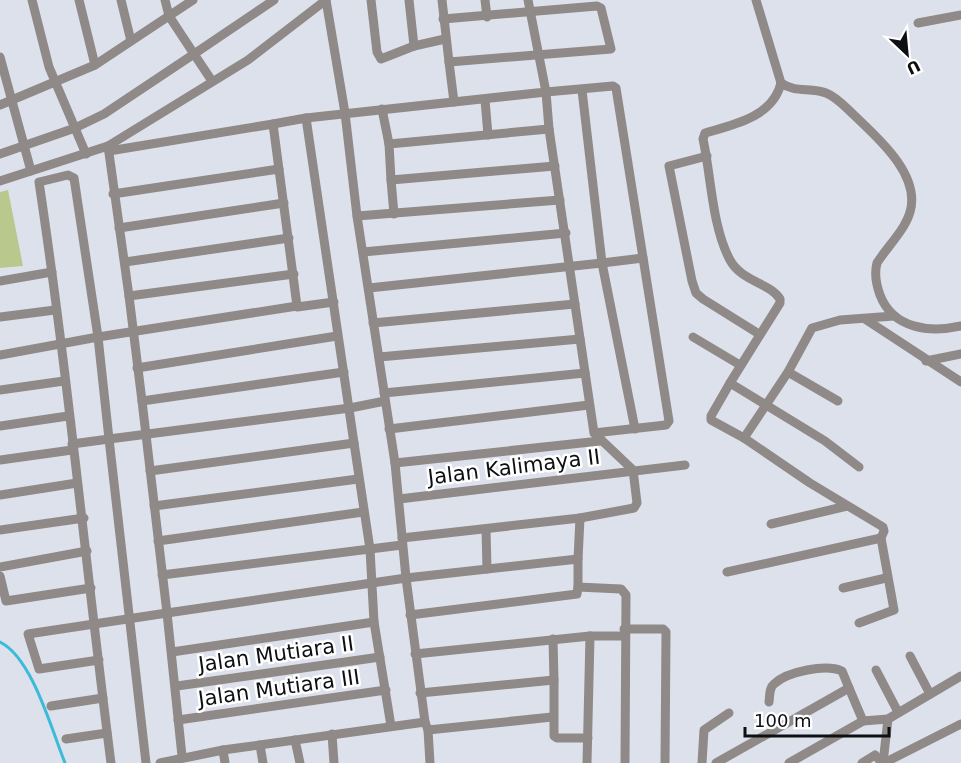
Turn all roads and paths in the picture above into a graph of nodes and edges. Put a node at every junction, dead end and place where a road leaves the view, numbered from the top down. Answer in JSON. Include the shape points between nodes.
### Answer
{"nodes":[{"id":1,"x":32,"y":0,"type":"edge"},
{"id":2,"x":79,"y":0,"type":"edge"},
{"id":3,"x":121,"y":0,"type":"edge"},
{"id":4,"x":165,"y":0,"type":"edge"},
{"id":5,"x":193,"y":0,"type":"edge"},
{"id":6,"x":274,"y":0,"type":"edge"},
{"id":7,"x":326,"y":0,"type":"edge"},
{"id":8,"x":371,"y":0,"type":"edge"},
{"id":9,"x":409,"y":0,"type":"edge"},
{"id":10,"x":442,"y":0,"type":"edge"},
{"id":11,"x":485,"y":0,"type":"edge"},
{"id":12,"x":528,"y":0,"type":"edge"},
{"id":13,"x":756,"y":0,"type":"edge"},
{"id":14,"x":529,"y":13,"type":"junction"},
{"id":15,"x":961,"y":15,"type":"edge"},
{"id":16,"x":169,"y":16,"type":"junction"},
{"id":17,"x":487,"y":17,"type":"junction"},
{"id":18,"x":443,"y":19,"type":"junction"},
{"id":19,"x":918,"y":23,"type":"dead end"},
{"id":20,"x":445,"y":39,"type":"junction"},
{"id":21,"x":131,"y":42,"type":"junction"},
{"id":22,"x":414,"y":46,"type":"junction"},
{"id":23,"x":537,"y":55,"type":"junction"},
{"id":24,"x":0,"y":57,"type":"edge"},
{"id":25,"x":196,"y":57,"type":"junction"},
{"id":26,"x":449,"y":62,"type":"junction"},
{"id":27,"x":95,"y":65,"type":"junction"},
{"id":28,"x":210,"y":78,"type":"junction"},
{"id":29,"x":55,"y":83,"type":"junction"},
{"id":30,"x":781,"y":83,"type":"junction"},
{"id":31,"x":582,"y":90,"type":"junction"},
{"id":32,"x":546,"y":92,"type":"junction"},
{"id":33,"x":484,"y":100,"type":"junction"},
{"id":34,"x":11,"y":102,"type":"junction"},
{"id":35,"x":454,"y":102,"type":"junction"},
{"id":36,"x":0,"y":105,"type":"edge"},
{"id":37,"x":382,"y":109,"type":"junction"},
{"id":38,"x":345,"y":113,"type":"junction"},
{"id":39,"x":306,"y":118,"type":"junction"},
{"id":40,"x":273,"y":124,"type":"junction"},
{"id":41,"x":75,"y":128,"type":"junction"},
{"id":42,"x":549,"y":129,"type":"junction"},
{"id":43,"x":488,"y":135,"type":"junction"},
{"id":44,"x":389,"y":144,"type":"junction"},
{"id":45,"x":24,"y":146,"type":"junction"},
{"id":46,"x":109,"y":148,"type":"junction"},
{"id":47,"x":0,"y":154,"type":"edge"},
{"id":48,"x":86,"y":154,"type":"junction"},
{"id":49,"x":707,"y":156,"type":"junction"},
{"id":50,"x":555,"y":166,"type":"junction"},
{"id":51,"x":279,"y":168,"type":"junction"},
{"id":52,"x":31,"y":171,"type":"junction"},
{"id":53,"x":391,"y":180,"type":"junction"},
{"id":54,"x":0,"y":181,"type":"edge"},
{"id":55,"x":113,"y":194,"type":"junction"},
{"id":56,"x":560,"y":200,"type":"junction"},
{"id":57,"x":284,"y":203,"type":"junction"},
{"id":58,"x":394,"y":214,"type":"junction"},
{"id":59,"x":357,"y":216,"type":"junction"},
{"id":60,"x":119,"y":228,"type":"junction"},
{"id":61,"x":566,"y":233,"type":"junction"},
{"id":62,"x":289,"y":238,"type":"junction"},
{"id":63,"x":363,"y":252,"type":"junction"},
{"id":64,"x":643,"y":258,"type":"junction"},
{"id":65,"x":125,"y":262,"type":"junction"},
{"id":66,"x":603,"y":263,"type":"junction"},
{"id":67,"x":571,"y":267,"type":"junction"},
{"id":68,"x":52,"y":272,"type":"junction"},
{"id":69,"x":294,"y":274,"type":"junction"},
{"id":70,"x":0,"y":281,"type":"edge"},
{"id":71,"x":369,"y":288,"type":"junction"},
{"id":72,"x":129,"y":296,"type":"junction"},
{"id":73,"x":333,"y":302,"type":"junction"},
{"id":74,"x":575,"y":304,"type":"junction"},
{"id":75,"x":297,"y":307,"type":"junction"},
{"id":76,"x":55,"y":309,"type":"junction"},
{"id":77,"x":894,"y":316,"type":"junction"},
{"id":78,"x":0,"y":317,"type":"edge"},
{"id":79,"x":865,"y":319,"type":"junction"},
{"id":80,"x":374,"y":323,"type":"junction"},
{"id":81,"x":961,"y":326,"type":"edge"},
{"id":82,"x":134,"y":330,"type":"junction"},
{"id":83,"x":759,"y":334,"type":"junction"},
{"id":84,"x":337,"y":336,"type":"junction"},
{"id":85,"x":98,"y":337,"type":"junction"},
{"id":86,"x":693,"y":337,"type":"dead end"},
{"id":87,"x":580,"y":339,"type":"junction"},
{"id":88,"x":60,"y":346,"type":"junction"},
{"id":89,"x":961,"y":354,"type":"edge"},
{"id":90,"x":0,"y":355,"type":"edge"},
{"id":91,"x":379,"y":357,"type":"junction"},
{"id":92,"x":926,"y":361,"type":"junction"},
{"id":93,"x":740,"y":365,"type":"junction"},
{"id":94,"x":137,"y":368,"type":"junction"},
{"id":95,"x":344,"y":372,"type":"junction"},
{"id":96,"x":585,"y":372,"type":"junction"},
{"id":97,"x":788,"y":372,"type":"junction"},
{"id":98,"x":64,"y":381,"type":"junction"},
{"id":99,"x":961,"y":382,"type":"edge"},
{"id":100,"x":730,"y":383,"type":"junction"},
{"id":101,"x":0,"y":390,"type":"edge"},
{"id":102,"x":384,"y":397,"type":"junction"},
{"id":103,"x":142,"y":401,"type":"junction"},
{"id":104,"x":838,"y":401,"type":"dead end"},
{"id":105,"x":589,"y":405,"type":"junction"},
{"id":106,"x":766,"y":405,"type":"junction"},
{"id":107,"x":350,"y":408,"type":"junction"},
{"id":108,"x":68,"y":416,"type":"junction"},
{"id":109,"x":0,"y":426,"type":"edge"},
{"id":110,"x":389,"y":429,"type":"junction"},
{"id":111,"x":635,"y":429,"type":"junction"},
{"id":112,"x":146,"y":436,"type":"junction"},
{"id":113,"x":597,"y":437,"type":"junction"},
{"id":114,"x":744,"y":438,"type":"junction"},
{"id":115,"x":109,"y":439,"type":"junction"},
{"id":116,"x":354,"y":442,"type":"junction"},
{"id":117,"x":72,"y":447,"type":"junction"},
{"id":118,"x":0,"y":460,"type":"edge"},
{"id":119,"x":395,"y":463,"type":"junction"},
{"id":120,"x":685,"y":465,"type":"dead end"},
{"id":121,"x":859,"y":466,"type":"dead end"},
{"id":122,"x":633,"y":470,"type":"junction"},
{"id":123,"x":150,"y":471,"type":"junction"},
{"id":124,"x":358,"y":479,"type":"junction"},
{"id":125,"x":78,"y":483,"type":"junction"},
{"id":126,"x":0,"y":495,"type":"edge"},
{"id":127,"x":399,"y":499,"type":"junction"},
{"id":128,"x":154,"y":506,"type":"junction"},
{"id":129,"x":847,"y":506,"type":"junction"},
{"id":130,"x":363,"y":512,"type":"junction"},
{"id":131,"x":84,"y":518,"type":"junction"},
{"id":132,"x":580,"y":518,"type":"junction"},
{"id":133,"x":771,"y":525,"type":"dead end"},
{"id":134,"x":486,"y":529,"type":"junction"},
{"id":135,"x":0,"y":530,"type":"edge"},
{"id":136,"x":880,"y":538,"type":"junction"},
{"id":137,"x":158,"y":541,"type":"junction"},
{"id":138,"x":402,"y":542,"type":"junction"},
{"id":139,"x":370,"y":549,"type":"junction"},
{"id":140,"x":87,"y":551,"type":"junction"},
{"id":141,"x":578,"y":559,"type":"junction"},
{"id":142,"x":0,"y":567,"type":"edge"},
{"id":143,"x":487,"y":569,"type":"junction"},
{"id":144,"x":727,"y":572,"type":"dead end"},
{"id":145,"x":162,"y":575,"type":"junction"},
{"id":146,"x":0,"y":576,"type":"edge"},
{"id":147,"x":406,"y":578,"type":"junction"},
{"id":148,"x":886,"y":578,"type":"junction"},
{"id":149,"x":372,"y":583,"type":"junction"},
{"id":150,"x":91,"y":588,"type":"junction"},
{"id":151,"x":843,"y":588,"type":"dead end"},
{"id":152,"x":577,"y":591,"type":"junction"},
{"id":153,"x":167,"y":613,"type":"junction"},
{"id":154,"x":410,"y":615,"type":"junction"},
{"id":155,"x":129,"y":618,"type":"junction"},
{"id":156,"x":374,"y":622,"type":"junction"},
{"id":157,"x":95,"y":623,"type":"junction"},
{"id":158,"x":860,"y":623,"type":"dead end"},
{"id":159,"x":624,"y":632,"type":"junction"},
{"id":160,"x":590,"y":636,"type":"junction"},
{"id":161,"x":553,"y":639,"type":"junction"},
{"id":162,"x":172,"y":652,"type":"junction"},
{"id":163,"x":415,"y":654,"type":"junction"},
{"id":164,"x":910,"y":656,"type":"dead end"},
{"id":165,"x":380,"y":657,"type":"junction"},
{"id":166,"x":99,"y":660,"type":"junction"},
{"id":167,"x":876,"y":670,"type":"dead end"},
{"id":168,"x":961,"y":676,"type":"edge"},
{"id":169,"x":554,"y":680,"type":"junction"},
{"id":170,"x":177,"y":686,"type":"junction"},
{"id":171,"x":849,"y":688,"type":"junction"},
{"id":172,"x":386,"y":690,"type":"junction"},
{"id":173,"x":420,"y":693,"type":"junction"},
{"id":174,"x":930,"y":694,"type":"junction"},
{"id":175,"x":103,"y":698,"type":"junction"},
{"id":176,"x":769,"y":702,"type":"dead end"},
{"id":177,"x":51,"y":706,"type":"dead end"},
{"id":178,"x":898,"y":712,"type":"junction"},
{"id":179,"x":729,"y":713,"type":"dead end"},
{"id":180,"x":552,"y":717,"type":"junction"},
{"id":181,"x":888,"y":719,"type":"junction"},
{"id":182,"x":178,"y":720,"type":"junction"},
{"id":183,"x":863,"y":722,"type":"junction"},
{"id":184,"x":961,"y":724,"type":"edge"},
{"id":185,"x":391,"y":726,"type":"junction"},
{"id":186,"x":426,"y":726,"type":"junction"},
{"id":187,"x":107,"y":733,"type":"junction"},
{"id":188,"x":332,"y":734,"type":"junction"},
{"id":189,"x":588,"y":738,"type":"junction"},
{"id":190,"x":66,"y":739,"type":"dead end"},
{"id":191,"x":295,"y":740,"type":"junction"},
{"id":192,"x":260,"y":745,"type":"junction"},
{"id":193,"x":223,"y":750,"type":"junction"},
{"id":194,"x":186,"y":759,"type":"edge"},
{"id":195,"x":111,"y":763,"type":"edge"},
{"id":196,"x":146,"y":763,"type":"edge"},
{"id":197,"x":160,"y":763,"type":"edge"},
{"id":198,"x":225,"y":763,"type":"edge"},
{"id":199,"x":263,"y":763,"type":"edge"},
{"id":200,"x":300,"y":763,"type":"edge"},
{"id":201,"x":334,"y":763,"type":"edge"},
{"id":202,"x":430,"y":763,"type":"edge"},
{"id":203,"x":587,"y":763,"type":"edge"},
{"id":204,"x":625,"y":763,"type":"edge"},
{"id":205,"x":665,"y":763,"type":"edge"},
{"id":206,"x":702,"y":763,"type":"edge"},
{"id":207,"x":716,"y":763,"type":"edge"},
{"id":208,"x":789,"y":763,"type":"edge"},
{"id":209,"x":862,"y":763,"type":"edge"},
{"id":210,"x":883,"y":763,"type":"edge"}],
"edges":[{"from":1,"to":29,"type":"street"},
{"from":2,"to":27,"type":"street"},
{"from":3,"to":21,"type":"street"},
{"from":4,"to":16,"type":"street"},
{"from":5,"to":16,"type":"street"},
{"from":6,"to":25,"type":"street"},
{"from":7,"to":28,"type":"street","via":[[248,60]]},
{"from":7,"to":38,"type":"street"},
{"from":8,"to":22,"type":"street","via":[[381,59]]},
{"from":9,"to":22,"type":"street"},
{"from":10,"to":18,"type":"street"},
{"from":11,"to":17,"type":"street"},
{"from":12,"to":14,"type":"street"},
{"from":13,"to":30,"type":"street"},
{"from":14,"to":17,"type":"street"},
{"from":14,"to":23,"type":"street"},
{"from":14,"to":23,"type":"street","via":[[597,6],[601,8],[611,49]]},
{"from":15,"to":19,"type":"street"},
{"from":16,"to":21,"type":"street"},
{"from":16,"to":25,"type":"street"},
{"from":17,"to":18,"type":"street"},
{"from":18,"to":20,"type":"street"},
{"from":20,"to":22,"type":"street"},
{"from":20,"to":26,"type":"street"},
{"from":21,"to":27,"type":"street"},
{"from":23,"to":26,"type":"street"},
{"from":23,"to":32,"type":"street"},
{"from":24,"to":34,"type":"street"},
{"from":25,"to":28,"type":"street"},
{"from":25,"to":41,"type":"street"},
{"from":26,"to":35,"type":"street"},
{"from":27,"to":29,"type":"street"},
{"from":28,"to":46,"type":"street"},
{"from":29,"to":34,"type":"street"},
{"from":29,"to":41,"type":"street"},
{"from":30,"to":49,"type":"street","via":[[776,95],[755,116],[705,133]]},
{"from":30,"to":77,"type":"street","via":[[794,89],[825,92],[839,102],[881,138],[903,173],[912,203],[910,214],[874,272],[884,305]]},
{"from":31,"to":32,"type":"street"},
{"from":31,"to":64,"type":"street","via":[[616,88]]},
{"from":31,"to":66,"type":"street"},
{"from":32,"to":33,"type":"street"},
{"from":32,"to":42,"type":"street"},
{"from":33,"to":35,"type":"street"},
{"from":33,"to":43,"type":"street"},
{"from":34,"to":36,"type":"street"},
{"from":34,"to":45,"type":"street"},
{"from":35,"to":37,"type":"street"},
{"from":37,"to":38,"type":"street"},
{"from":37,"to":44,"type":"street"},
{"from":38,"to":39,"type":"street"},
{"from":38,"to":59,"type":"street"},
{"from":39,"to":40,"type":"street"},
{"from":39,"to":73,"type":"street"},
{"from":40,"to":46,"type":"street"},
{"from":40,"to":51,"type":"street"},
{"from":41,"to":45,"type":"street"},
{"from":41,"to":48,"type":"street"},
{"from":42,"to":43,"type":"street"},
{"from":42,"to":50,"type":"street"},
{"from":43,"to":44,"type":"street"},
{"from":44,"to":53,"type":"street"},
{"from":45,"to":47,"type":"street"},
{"from":45,"to":52,"type":"street"},
{"from":46,"to":48,"type":"street"},
{"from":46,"to":55,"type":"street"},
{"from":48,"to":52,"type":"street"},
{"from":49,"to":83,"type":"street","via":[[730,261],[744,276],[780,299]]},
{"from":49,"to":83,"type":"street","via":[[669,166],[692,281],[703,299]]},
{"from":50,"to":53,"type":"street"},
{"from":50,"to":56,"type":"street"},
{"from":51,"to":55,"type":"street"},
{"from":51,"to":57,"type":"street"},
{"from":52,"to":54,"type":"street"},
{"from":53,"to":58,"type":"street"},
{"from":55,"to":60,"type":"street"},
{"from":56,"to":58,"type":"street"},
{"from":56,"to":61,"type":"street"},
{"from":57,"to":60,"type":"street"},
{"from":57,"to":62,"type":"street"},
{"from":58,"to":59,"type":"street"},
{"from":59,"to":63,"type":"street"},
{"from":60,"to":65,"type":"street"},
{"from":61,"to":63,"type":"street"},
{"from":61,"to":67,"type":"street"},
{"from":62,"to":65,"type":"street"},
{"from":62,"to":69,"type":"street"},
{"from":63,"to":71,"type":"street"},
{"from":64,"to":66,"type":"street"},
{"from":64,"to":111,"type":"street","via":[[669,421],[666,425]]},
{"from":65,"to":72,"type":"street"},
{"from":66,"to":67,"type":"street"},
{"from":66,"to":111,"type":"street"},
{"from":67,"to":71,"type":"street"},
{"from":67,"to":74,"type":"street"},
{"from":68,"to":70,"type":"street"},
{"from":68,"to":76,"type":"street"},
{"from":68,"to":85,"type":"street","via":[[39,182],[71,175]]},
{"from":69,"to":72,"type":"street"},
{"from":69,"to":75,"type":"street"},
{"from":71,"to":80,"type":"street"},
{"from":72,"to":82,"type":"street"},
{"from":73,"to":75,"type":"street"},
{"from":73,"to":84,"type":"street"},
{"from":74,"to":80,"type":"street"},
{"from":74,"to":87,"type":"street"},
{"from":75,"to":82,"type":"street"},
{"from":76,"to":78,"type":"street"},
{"from":76,"to":88,"type":"street"},
{"from":77,"to":79,"type":"street"},
{"from":77,"to":81,"type":"street","via":[[924,329]]},
{"from":79,"to":92,"type":"street"},
{"from":79,"to":97,"type":"street","via":[[822,323],[812,328]]},
{"from":80,"to":91,"type":"street"},
{"from":82,"to":85,"type":"street"},
{"from":82,"to":94,"type":"street"},
{"from":83,"to":93,"type":"street"},
{"from":84,"to":94,"type":"street"},
{"from":84,"to":95,"type":"street"},
{"from":85,"to":88,"type":"street"},
{"from":85,"to":115,"type":"street"},
{"from":86,"to":93,"type":"street"},
{"from":87,"to":91,"type":"street"},
{"from":87,"to":96,"type":"street"},
{"from":88,"to":90,"type":"street"},
{"from":88,"to":98,"type":"street"},
{"from":89,"to":92,"type":"street"},
{"from":91,"to":102,"type":"street"},
{"from":92,"to":99,"type":"street"},
{"from":93,"to":100,"type":"street"},
{"from":94,"to":103,"type":"street"},
{"from":95,"to":103,"type":"street"},
{"from":95,"to":107,"type":"street"},
{"from":96,"to":102,"type":"street"},
{"from":96,"to":105,"type":"street"},
{"from":97,"to":104,"type":"street"},
{"from":97,"to":106,"type":"street"},
{"from":98,"to":101,"type":"street"},
{"from":98,"to":108,"type":"street"},
{"from":100,"to":106,"type":"street"},
{"from":100,"to":114,"type":"street","via":[[711,420]]},
{"from":102,"to":107,"type":"street"},
{"from":102,"to":110,"type":"street"},
{"from":103,"to":112,"type":"street"},
{"from":105,"to":110,"type":"street"},
{"from":105,"to":113,"type":"street"},
{"from":106,"to":114,"type":"street"},
{"from":106,"to":121,"type":"street"},
{"from":107,"to":112,"type":"street"},
{"from":107,"to":116,"type":"street"},
{"from":108,"to":109,"type":"street"},
{"from":108,"to":117,"type":"street"},
{"from":110,"to":119,"type":"street"},
{"from":111,"to":113,"type":"street"},
{"from":112,"to":115,"type":"street"},
{"from":112,"to":123,"type":"street"},
{"from":113,"to":119,"type":"street"},
{"from":113,"to":122,"type":"street"},
{"from":114,"to":129,"type":"street"},
{"from":115,"to":117,"type":"street"},
{"from":115,"to":155,"type":"street"},
{"from":116,"to":123,"type":"street"},
{"from":116,"to":124,"type":"street"},
{"from":117,"to":118,"type":"street"},
{"from":117,"to":125,"type":"street"},
{"from":119,"to":127,"type":"street"},
{"from":120,"to":122,"type":"street","name":"Jalan Kalimaya II"},
{"from":122,"to":127,"type":"street","name":"Jalan Kalimaya II"},
{"from":122,"to":132,"type":"street","via":[[637,503],[634,508]]},
{"from":123,"to":128,"type":"street"},
{"from":124,"to":128,"type":"street"},
{"from":124,"to":130,"type":"street"},
{"from":125,"to":126,"type":"street"},
{"from":125,"to":131,"type":"street"},
{"from":127,"to":138,"type":"street"},
{"from":128,"to":137,"type":"street"},
{"from":129,"to":133,"type":"street"},
{"from":129,"to":136,"type":"street","via":[[883,527]]},
{"from":130,"to":137,"type":"street"},
{"from":130,"to":139,"type":"street"},
{"from":131,"to":135,"type":"street"},
{"from":131,"to":140,"type":"street"},
{"from":132,"to":134,"type":"street"},
{"from":132,"to":141,"type":"street"},
{"from":134,"to":138,"type":"street"},
{"from":134,"to":143,"type":"street"},
{"from":136,"to":144,"type":"street"},
{"from":136,"to":148,"type":"street"},
{"from":137,"to":145,"type":"street"},
{"from":138,"to":139,"type":"street"},
{"from":138,"to":147,"type":"street"},
{"from":139,"to":145,"type":"street"},
{"from":139,"to":149,"type":"street"},
{"from":140,"to":142,"type":"street"},
{"from":140,"to":150,"type":"street"},
{"from":141,"to":143,"type":"street"},
{"from":141,"to":152,"type":"street"},
{"from":143,"to":147,"type":"street"},
{"from":145,"to":153,"type":"street"},
{"from":146,"to":150,"type":"street","via":[[6,601]]},
{"from":147,"to":149,"type":"street"},
{"from":147,"to":154,"type":"street"},
{"from":148,"to":151,"type":"street"},
{"from":148,"to":158,"type":"street","via":[[894,612]]},
{"from":149,"to":153,"type":"street"},
{"from":149,"to":156,"type":"street"},
{"from":150,"to":157,"type":"street"},
{"from":152,"to":154,"type":"street"},
{"from":152,"to":159,"type":"street","via":[[612,586],[624,591]]},
{"from":153,"to":155,"type":"street"},
{"from":153,"to":162,"type":"street"},
{"from":154,"to":163,"type":"street"},
{"from":155,"to":157,"type":"street"},
{"from":155,"to":196,"type":"street"},
{"from":156,"to":162,"type":"street"},
{"from":156,"to":165,"type":"street"},
{"from":157,"to":166,"type":"street"},
{"from":157,"to":166,"type":"street","via":[[28,634],[39,669]]},
{"from":159,"to":160,"type":"street"},
{"from":159,"to":204,"type":"street"},
{"from":159,"to":205,"type":"street","via":[[666,632]]},
{"from":160,"to":161,"type":"street"},
{"from":160,"to":189,"type":"street"},
{"from":161,"to":163,"type":"street"},
{"from":161,"to":169,"type":"street"},
{"from":162,"to":170,"type":"street"},
{"from":163,"to":173,"type":"street"},
{"from":164,"to":174,"type":"street"},
{"from":165,"to":170,"type":"street","name":"Jalan Mutiara II"},
{"from":165,"to":172,"type":"street"},
{"from":166,"to":175,"type":"street"},
{"from":167,"to":178,"type":"street"},
{"from":168,"to":174,"type":"street"},
{"from":169,"to":173,"type":"street"},
{"from":169,"to":180,"type":"street"},
{"from":170,"to":182,"type":"street"},
{"from":171,"to":176,"type":"street","via":[[842,672],[822,669],[775,683]]},
{"from":171,"to":183,"type":"street"},
{"from":171,"to":207,"type":"street"},
{"from":172,"to":182,"type":"street","name":"Jalan Mutiara III"},
{"from":172,"to":185,"type":"street"},
{"from":173,"to":186,"type":"street"},
{"from":174,"to":178,"type":"street"},
{"from":175,"to":177,"type":"street"},
{"from":175,"to":187,"type":"street"},
{"from":178,"to":181,"type":"street"},
{"from":179,"to":206,"type":"street","via":[[704,730]]},
{"from":180,"to":186,"type":"street"},
{"from":180,"to":189,"type":"street","via":[[555,737]]},
{"from":181,"to":183,"type":"street"},
{"from":181,"to":210,"type":"street"},
{"from":182,"to":194,"type":"street"},
{"from":183,"to":208,"type":"street"},
{"from":184,"to":210,"type":"street"},
{"from":185,"to":186,"type":"street"},
{"from":185,"to":188,"type":"street"},
{"from":186,"to":202,"type":"street"},
{"from":187,"to":190,"type":"street"},
{"from":187,"to":195,"type":"street"},
{"from":188,"to":191,"type":"street"},
{"from":188,"to":201,"type":"street"},
{"from":189,"to":203,"type":"street"},
{"from":191,"to":192,"type":"street"},
{"from":191,"to":200,"type":"street"},
{"from":192,"to":193,"type":"street"},
{"from":192,"to":199,"type":"street"},
{"from":193,"to":194,"type":"street"},
{"from":193,"to":198,"type":"street"},
{"from":194,"to":197,"type":"street"},
{"from":209,"to":210,"type":"street","via":[[875,755]]}]}
